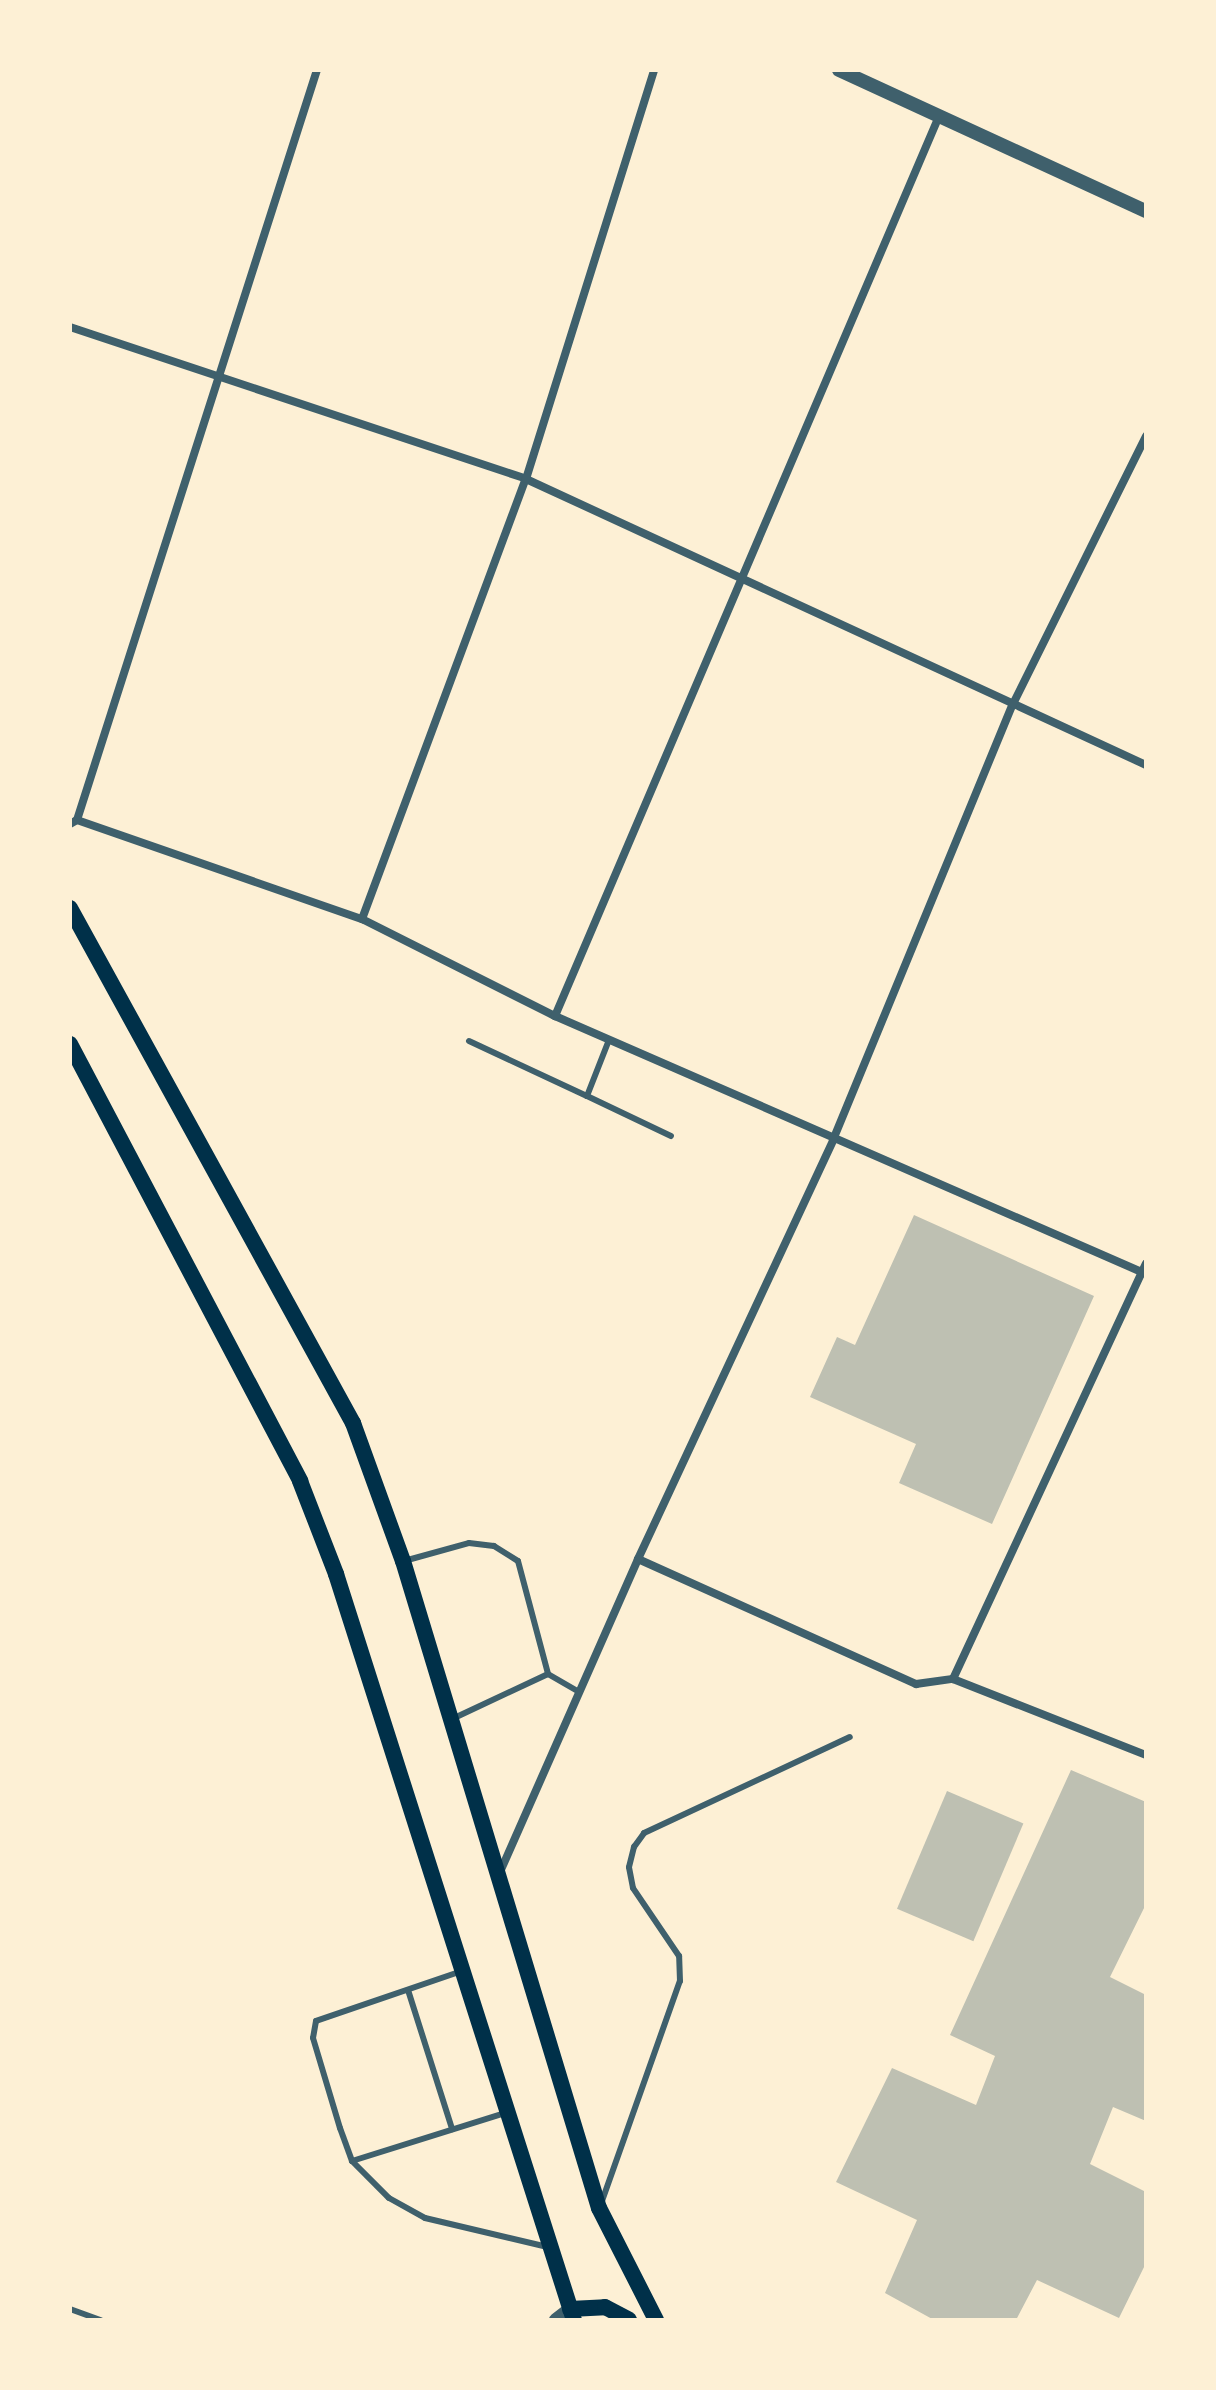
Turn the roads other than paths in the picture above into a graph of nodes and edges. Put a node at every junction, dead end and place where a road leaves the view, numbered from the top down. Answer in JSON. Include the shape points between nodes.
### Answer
{"nodes":[{"id":1,"x":317,"y":70,"type":"edge"},
{"id":2,"x":654,"y":70,"type":"edge"},
{"id":3,"x":839,"y":70,"type":"edge"},
{"id":4,"x":939,"y":116,"type":"junction"},
{"id":5,"x":1146,"y":211,"type":"edge"},
{"id":6,"x":70,"y":327,"type":"edge"},
{"id":7,"x":221,"y":375,"type":"junction"},
{"id":8,"x":1146,"y":436,"type":"edge"},
{"id":9,"x":526,"y":479,"type":"junction"},
{"id":10,"x":746,"y":580,"type":"junction"},
{"id":11,"x":1013,"y":704,"type":"junction"},
{"id":12,"x":1146,"y":765,"type":"edge"},
{"id":13,"x":74,"y":822,"type":"edge"},
{"id":14,"x":70,"y":908,"type":"edge"},
{"id":15,"x":362,"y":919,"type":"junction"},
{"id":16,"x":555,"y":1016,"type":"junction"},
{"id":17,"x":609,"y":1040,"type":"junction"},
{"id":18,"x":469,"y":1041,"type":"dead end"},
{"id":19,"x":70,"y":1044,"type":"edge"},
{"id":20,"x":587,"y":1096,"type":"junction"},
{"id":21,"x":671,"y":1136,"type":"dead end"},
{"id":22,"x":833,"y":1140,"type":"junction"},
{"id":23,"x":1145,"y":1270,"type":"edge"},
{"id":24,"x":638,"y":1559,"type":"junction"},
{"id":25,"x":403,"y":1561,"type":"junction"},
{"id":26,"x":548,"y":1674,"type":"junction"},
{"id":27,"x":953,"y":1679,"type":"junction"},
{"id":28,"x":579,"y":1692,"type":"junction"},
{"id":29,"x":449,"y":1721,"type":"junction"},
{"id":30,"x":850,"y":1737,"type":"dead end"},
{"id":31,"x":1146,"y":1755,"type":"edge"},
{"id":32,"x":498,"y":1876,"type":"junction"},
{"id":33,"x":459,"y":1972,"type":"junction"},
{"id":34,"x":408,"y":1990,"type":"junction"},
{"id":35,"x":505,"y":2113,"type":"junction"},
{"id":36,"x":452,"y":2129,"type":"junction"},
{"id":37,"x":352,"y":2161,"type":"junction"},
{"id":38,"x":599,"y":2208,"type":"junction"},
{"id":39,"x":548,"y":2247,"type":"junction"},
{"id":40,"x":70,"y":2309,"type":"edge"},
{"id":41,"x":572,"y":2315,"type":"edge"},
{"id":42,"x":101,"y":2320,"type":"edge"},
{"id":43,"x":556,"y":2320,"type":"edge"},
{"id":44,"x":629,"y":2320,"type":"edge"},
{"id":45,"x":656,"y":2320,"type":"edge"}],
"edges":[{"from":1,"to":7,"type":"street"},
{"from":2,"to":9,"type":"street"},
{"from":3,"to":4,"type":"street"},
{"from":4,"to":5,"type":"street"},
{"from":4,"to":10,"type":"street"},
{"from":6,"to":7,"type":"street"},
{"from":7,"to":9,"type":"street"},
{"from":7,"to":13,"type":"street"},
{"from":8,"to":11,"type":"street"},
{"from":9,"to":10,"type":"street"},
{"from":9,"to":15,"type":"street"},
{"from":10,"to":11,"type":"street"},
{"from":10,"to":16,"type":"street"},
{"from":11,"to":12,"type":"street"},
{"from":11,"to":22,"type":"street"},
{"from":13,"to":15,"type":"street"},
{"from":14,"to":25,"type":"main road","via":[[353,1423]]},
{"from":15,"to":16,"type":"street"},
{"from":16,"to":17,"type":"street"},
{"from":17,"to":20,"type":"lane"},
{"from":17,"to":22,"type":"street"},
{"from":18,"to":20,"type":"lane"},
{"from":19,"to":33,"type":"main road","via":[[300,1481],[336,1574]]},
{"from":20,"to":21,"type":"lane"},
{"from":22,"to":23,"type":"street"},
{"from":22,"to":24,"type":"street"},
{"from":23,"to":27,"type":"street"},
{"from":24,"to":27,"type":"street","via":[[916,1684]]},
{"from":24,"to":28,"type":"street"},
{"from":25,"to":26,"type":"lane","via":[[469,1543],[494,1546],[518,1561]]},
{"from":25,"to":29,"type":"main road"},
{"from":26,"to":28,"type":"lane"},
{"from":26,"to":29,"type":"lane"},
{"from":27,"to":31,"type":"street"},
{"from":28,"to":32,"type":"street"},
{"from":29,"to":32,"type":"main road"},
{"from":30,"to":38,"type":"lane","via":[[644,1833],[634,1847],[629,1867],[633,1888],[679,1956],[680,1981]]},
{"from":32,"to":38,"type":"main road"},
{"from":33,"to":34,"type":"lane"},
{"from":33,"to":35,"type":"main road"},
{"from":34,"to":36,"type":"lane"},
{"from":34,"to":37,"type":"lane","via":[[316,2021],[312,2030]]},
{"from":35,"to":36,"type":"lane"},
{"from":35,"to":39,"type":"main road"},
{"from":36,"to":37,"type":"lane"},
{"from":37,"to":39,"type":"lane","via":[[389,2198],[425,2218]]},
{"from":38,"to":45,"type":"main road"},
{"from":39,"to":41,"type":"main road"},
{"from":40,"to":42,"type":"lane"},
{"from":41,"to":43,"type":"street"},
{"from":41,"to":44,"type":"main road","via":[[605,2307]]}]}
